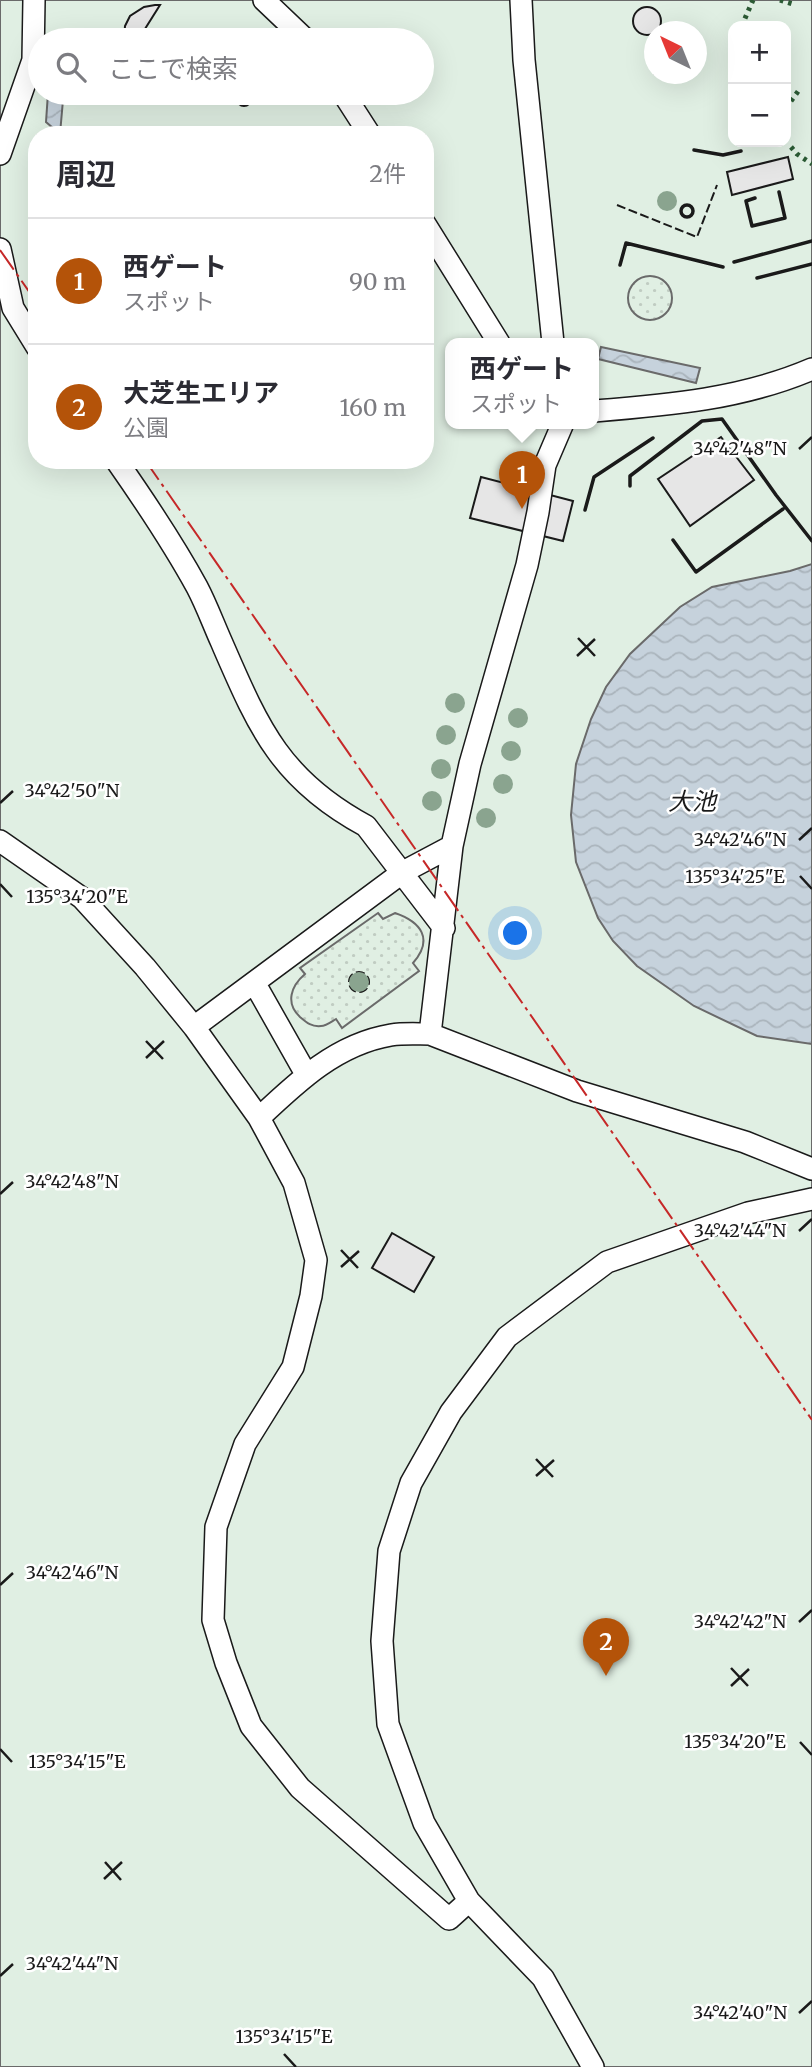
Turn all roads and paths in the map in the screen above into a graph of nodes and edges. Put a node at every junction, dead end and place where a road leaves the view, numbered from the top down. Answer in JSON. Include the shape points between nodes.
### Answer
{"nodes":[{"id":1,"x":34,"y":0,"type":"edge"},
{"id":2,"x":264,"y":0,"type":"edge"},
{"id":3,"x":522,"y":0,"type":"edge"},
{"id":4,"x":34,"y":28,"type":"edge"},
{"id":5,"x":293,"y":28,"type":"edge"},
{"id":6,"x":28,"y":74,"type":"edge"},
{"id":7,"x":350,"y":105,"type":"edge"},
{"id":8,"x":363,"y":126,"type":"edge"},
{"id":9,"x":0,"y":154,"type":"edge"},
{"id":10,"x":434,"y":238,"type":"edge"},
{"id":11,"x":0,"y":248,"type":"edge"},
{"id":12,"x":28,"y":332,"type":"edge"},
{"id":13,"x":496,"y":338,"type":"edge"},
{"id":14,"x":552,"y":338,"type":"edge"},
{"id":15,"x":812,"y":369,"type":"edge"},
{"id":16,"x":599,"y":411,"type":"edge"},
{"id":17,"x":560,"y":429,"type":"edge"},
{"id":18,"x":122,"y":469,"type":"edge"},
{"id":19,"x":0,"y":841,"type":"edge"},
{"id":20,"x":452,"y":846,"type":"junction"},
{"id":21,"x":403,"y":872,"type":"junction"},
{"id":22,"x":444,"y":928,"type":"junction"},
{"id":23,"x":256,"y":984,"type":"junction"},
{"id":24,"x":194,"y":1027,"type":"junction"},
{"id":25,"x":430,"y":1034,"type":"junction"},
{"id":26,"x":306,"y":1074,"type":"junction"},
{"id":27,"x":259,"y":1118,"type":"junction"},
{"id":28,"x":812,"y":1170,"type":"edge"},
{"id":29,"x":812,"y":1199,"type":"edge"},
{"id":30,"x":469,"y":1901,"type":"junction"},
{"id":31,"x":593,"y":2067,"type":"edge"}],
"edges":[{"from":1,"to":4,"type":"street"},
{"from":2,"to":5,"type":"street"},
{"from":3,"to":14,"type":"street"},
{"from":6,"to":9,"type":"street"},
{"from":7,"to":8,"type":"street"},
{"from":10,"to":13,"type":"street"},
{"from":11,"to":12,"type":"street","via":[[13,308]]},
{"from":15,"to":16,"type":"street","via":[[715,399]]},
{"from":17,"to":20,"type":"street","via":[[545,465],[527,565],[470,764]]},
{"from":18,"to":21,"type":"street","via":[[197,588],[271,744],[313,791],[366,826]]},
{"from":19,"to":24,"type":"street","via":[[82,898]]},
{"from":20,"to":21,"type":"street"},
{"from":20,"to":22,"type":"street"},
{"from":21,"to":22,"type":"street"},
{"from":21,"to":23,"type":"street"},
{"from":22,"to":25,"type":"street"},
{"from":23,"to":24,"type":"street"},
{"from":23,"to":26,"type":"street"},
{"from":24,"to":27,"type":"street"},
{"from":25,"to":26,"type":"street","via":[[392,1035],[353,1045]]},
{"from":25,"to":28,"type":"street","via":[[578,1091],[745,1142]]},
{"from":26,"to":27,"type":"street"},
{"from":27,"to":30,"type":"street","via":[[294,1183],[316,1259],[293,1367],[245,1444],[216,1527],[213,1619],[251,1726],[300,1788],[449,1919]]},
{"from":29,"to":30,"type":"street","via":[[748,1213],[607,1262],[507,1337],[451,1412],[411,1483],[389,1551],[382,1641],[388,1724],[424,1823]]},
{"from":30,"to":31,"type":"street","via":[[543,1978]]}]}
